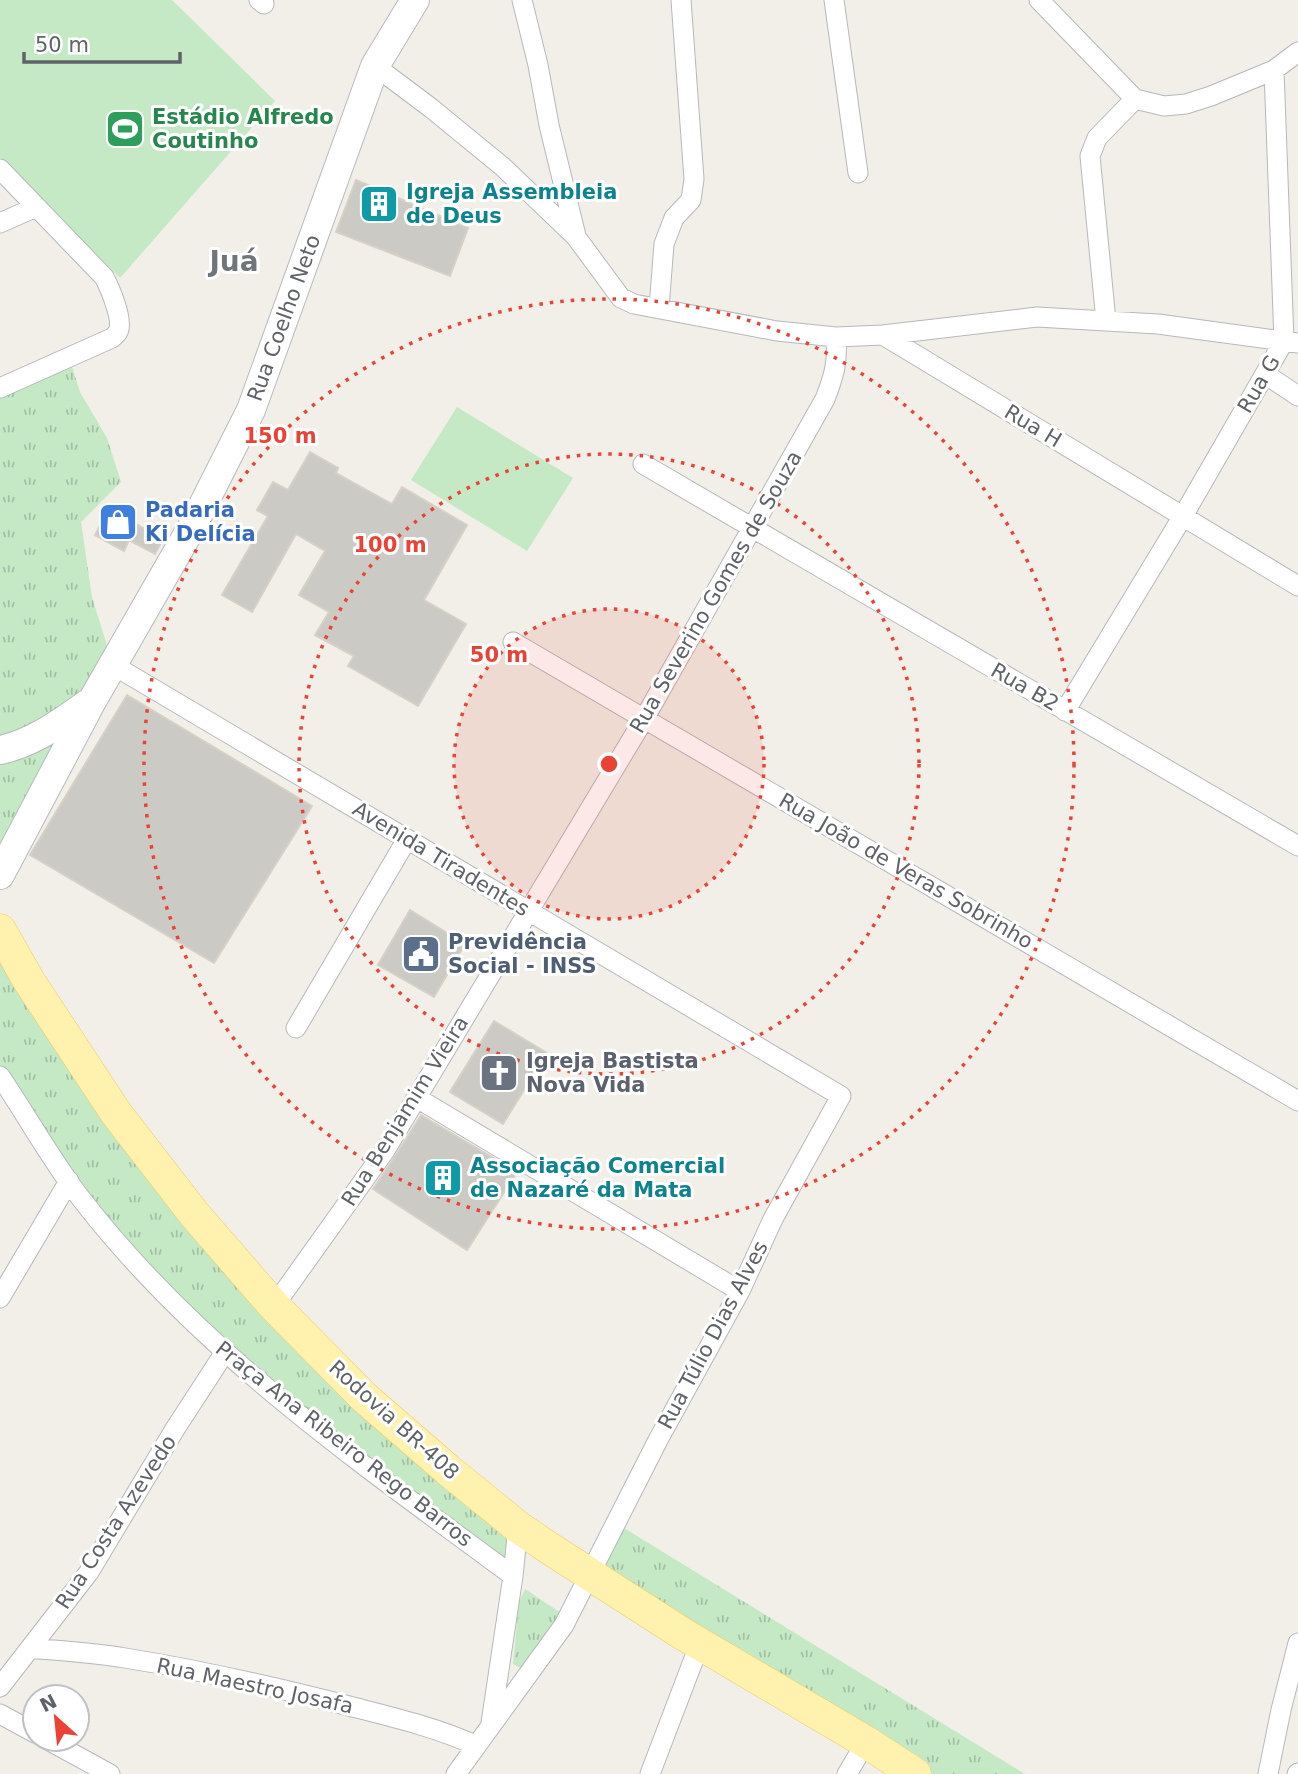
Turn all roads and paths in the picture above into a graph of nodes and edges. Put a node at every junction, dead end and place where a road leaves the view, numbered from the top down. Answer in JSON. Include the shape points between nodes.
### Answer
{"nodes":[{"id":1,"x":415,"y":0,"type":"edge"},
{"id":2,"x":522,"y":0,"type":"edge"},
{"id":3,"x":681,"y":0,"type":"edge"},
{"id":4,"x":834,"y":0,"type":"edge"},
{"id":5,"x":1038,"y":0,"type":"edge"},
{"id":6,"x":1298,"y":52,"type":"edge"},
{"id":7,"x":375,"y":66,"type":"junction"},
{"id":8,"x":1274,"y":70,"type":"junction"},
{"id":9,"x":1135,"y":99,"type":"junction"},
{"id":10,"x":0,"y":169,"type":"edge"},
{"id":11,"x":858,"y":173,"type":"dead end"},
{"id":12,"x":36,"y":207,"type":"junction"},
{"id":13,"x":0,"y":223,"type":"edge"},
{"id":14,"x":576,"y":237,"type":"junction"},
{"id":15,"x":659,"y":308,"type":"junction"},
{"id":16,"x":1106,"y":321,"type":"junction"},
{"id":17,"x":883,"y":335,"type":"junction"},
{"id":18,"x":836,"y":337,"type":"junction"},
{"id":19,"x":1291,"y":342,"type":"edge"},
{"id":20,"x":1265,"y":374,"type":"junction"},
{"id":21,"x":0,"y":388,"type":"edge"},
{"id":22,"x":1298,"y":396,"type":"edge"},
{"id":23,"x":643,"y":464,"type":"dead end"},
{"id":24,"x":1183,"y":516,"type":"junction"},
{"id":25,"x":753,"y":528,"type":"junction"},
{"id":26,"x":1298,"y":586,"type":"edge"},
{"id":27,"x":513,"y":642,"type":"dead end"},
{"id":28,"x":113,"y":665,"type":"junction"},
{"id":29,"x":92,"y":701,"type":"junction"},
{"id":30,"x":1065,"y":710,"type":"junction"},
{"id":31,"x":644,"y":719,"type":"junction"},
{"id":32,"x":0,"y":751,"type":"edge"},
{"id":33,"x":407,"y":839,"type":"junction"},
{"id":34,"x":1298,"y":846,"type":"edge"},
{"id":35,"x":0,"y":875,"type":"edge"},
{"id":36,"x":529,"y":911,"type":"junction"},
{"id":37,"x":0,"y":930,"type":"edge"},
{"id":38,"x":296,"y":1028,"type":"dead end"},
{"id":39,"x":0,"y":1076,"type":"edge"},
{"id":40,"x":841,"y":1097,"type":"joint"},
{"id":41,"x":417,"y":1098,"type":"junction"},
{"id":42,"x":1298,"y":1101,"type":"edge"},
{"id":43,"x":69,"y":1181,"type":"junction"},
{"id":44,"x":740,"y":1291,"type":"junction"},
{"id":45,"x":0,"y":1298,"type":"edge"},
{"id":46,"x":274,"y":1306,"type":"junction"},
{"id":47,"x":225,"y":1352,"type":"junction"},
{"id":48,"x":518,"y":1527,"type":"junction"},
{"id":49,"x":589,"y":1575,"type":"junction"},
{"id":50,"x":513,"y":1576,"type":"junction"},
{"id":51,"x":700,"y":1643,"type":"junction"},
{"id":52,"x":1298,"y":1643,"type":"edge"},
{"id":53,"x":30,"y":1648,"type":"junction"},
{"id":54,"x":0,"y":1687,"type":"edge"},
{"id":55,"x":0,"y":1714,"type":"edge"},
{"id":56,"x":21,"y":1725,"type":"edge"},
{"id":57,"x":490,"y":1727,"type":"junction"},
{"id":58,"x":866,"y":1742,"type":"junction"},
{"id":59,"x":475,"y":1745,"type":"junction"},
{"id":60,"x":72,"y":1753,"type":"edge"},
{"id":61,"x":110,"y":1774,"type":"edge"},
{"id":62,"x":456,"y":1774,"type":"edge"},
{"id":63,"x":650,"y":1774,"type":"edge"},
{"id":64,"x":847,"y":1774,"type":"edge"},
{"id":65,"x":915,"y":1774,"type":"edge"},
{"id":66,"x":1268,"y":1774,"type":"edge"}],
"edges":[{"from":1,"to":7,"type":"street","name":"Rua Coelho Neto"},
{"from":2,"to":14,"type":"street"},
{"from":3,"to":15,"type":"street","via":[[694,179],[691,200],[674,218],[664,244]]},
{"from":4,"to":11,"type":"street"},
{"from":5,"to":9,"type":"street"},
{"from":6,"to":8,"type":"street"},
{"from":7,"to":14,"type":"street","via":[[503,167]]},
{"from":7,"to":28,"type":"street","name":"Rua Coelho Neto","via":[[251,410],[193,525]]},
{"from":8,"to":9,"type":"street","via":[[1186,104],[1164,106]]},
{"from":8,"to":19,"type":"street","name":"Rua G"},
{"from":9,"to":16,"type":"street","via":[[1097,138],[1090,156]]},
{"from":10,"to":12,"type":"street"},
{"from":12,"to":13,"type":"street"},
{"from":12,"to":21,"type":"street","via":[[104,277],[120,325],[112,338]]},
{"from":14,"to":15,"type":"street","via":[[621,298]]},
{"from":15,"to":18,"type":"street","via":[[777,331]]},
{"from":16,"to":17,"type":"street","via":[[1037,317]]},
{"from":16,"to":19,"type":"street"},
{"from":17,"to":18,"type":"street"},
{"from":17,"to":24,"type":"street","name":"Rua H"},
{"from":18,"to":25,"type":"street","name":"Rua Severino Gomes de Souza","via":[[834,374],[825,398]]},
{"from":19,"to":20,"type":"street","name":"Rua G"},
{"from":20,"to":22,"type":"street"},
{"from":20,"to":24,"type":"street","name":"Rua G"},
{"from":23,"to":25,"type":"street","name":"Rua B2"},
{"from":24,"to":26,"type":"street"},
{"from":24,"to":30,"type":"street","name":"Rua G"},
{"from":25,"to":30,"type":"street","name":"Rua B2"},
{"from":25,"to":31,"type":"street","name":"Rua Severino Gomes de Souza"},
{"from":27,"to":31,"type":"street","name":"Rua João de Veras Sobrinho"},
{"from":28,"to":29,"type":"street","name":"Rua Coelho Neto"},
{"from":28,"to":33,"type":"street","name":"Avenida Tiradentes"},
{"from":29,"to":32,"type":"street","name":"Rua Coelho Neto","via":[[55,727]]},
{"from":29,"to":35,"type":"street","name":"Rua Coelho Neto"},
{"from":30,"to":34,"type":"street","name":"Rua B2"},
{"from":31,"to":36,"type":"street","name":"Rua Severino Gomes de Souza"},
{"from":31,"to":42,"type":"street","name":"Rua João de Veras Sobrinho"},
{"from":33,"to":36,"type":"street","name":"Avenida Tiradentes"},
{"from":33,"to":38,"type":"street"},
{"from":36,"to":40,"type":"street","name":"Avenida Tiradentes"},
{"from":36,"to":41,"type":"street","name":"Rua Benjamim Vieira"},
{"from":37,"to":46,"type":"main road","name":"Rodovia BR-408","via":[[116,1114],[195,1216]]},
{"from":39,"to":43,"type":"street","name":"Praça Ana Ribeiro Rego Barros"},
{"from":40,"to":44,"type":"street","name":"Rua Túlio Dias Alves","via":[[773,1220]]},
{"from":41,"to":44,"type":"street"},
{"from":41,"to":46,"type":"street","name":"Rua Benjamim Vieira"},
{"from":43,"to":45,"type":"street"},
{"from":43,"to":47,"type":"street","name":"Praça Ana Ribeiro Rego Barros","via":[[130,1255]]},
{"from":44,"to":49,"type":"street","name":"Rua Túlio Dias Alves"},
{"from":46,"to":48,"type":"main road","name":"Rodovia BR-408","via":[[365,1398]]},
{"from":47,"to":50,"type":"street","name":"Praça Ana Ribeiro Rego Barros","via":[[372,1471]]},
{"from":47,"to":53,"type":"street","name":"Rua Costa Azevedo","via":[[89,1572]]},
{"from":48,"to":49,"type":"main road","name":"Rodovia BR-408"},
{"from":48,"to":50,"type":"street"},
{"from":49,"to":51,"type":"main road","name":"Rodovia BR-408"},
{"from":49,"to":57,"type":"street","via":[[564,1625]]},
{"from":50,"to":57,"type":"street"},
{"from":51,"to":58,"type":"main road","name":"Rodovia BR-408"},
{"from":51,"to":63,"type":"street"},
{"from":52,"to":66,"type":"street"},
{"from":53,"to":54,"type":"street","name":"Rua Costa Azevedo"},
{"from":53,"to":59,"type":"street","name":"Rua Maestro Josafa","via":[[216,1675],[426,1726]]},
{"from":55,"to":56,"type":"street"},
{"from":57,"to":59,"type":"street"},
{"from":58,"to":64,"type":"street"},
{"from":58,"to":65,"type":"main road","name":"Rodovia BR-408"},
{"from":59,"to":62,"type":"street"},
{"from":60,"to":61,"type":"street"}]}
